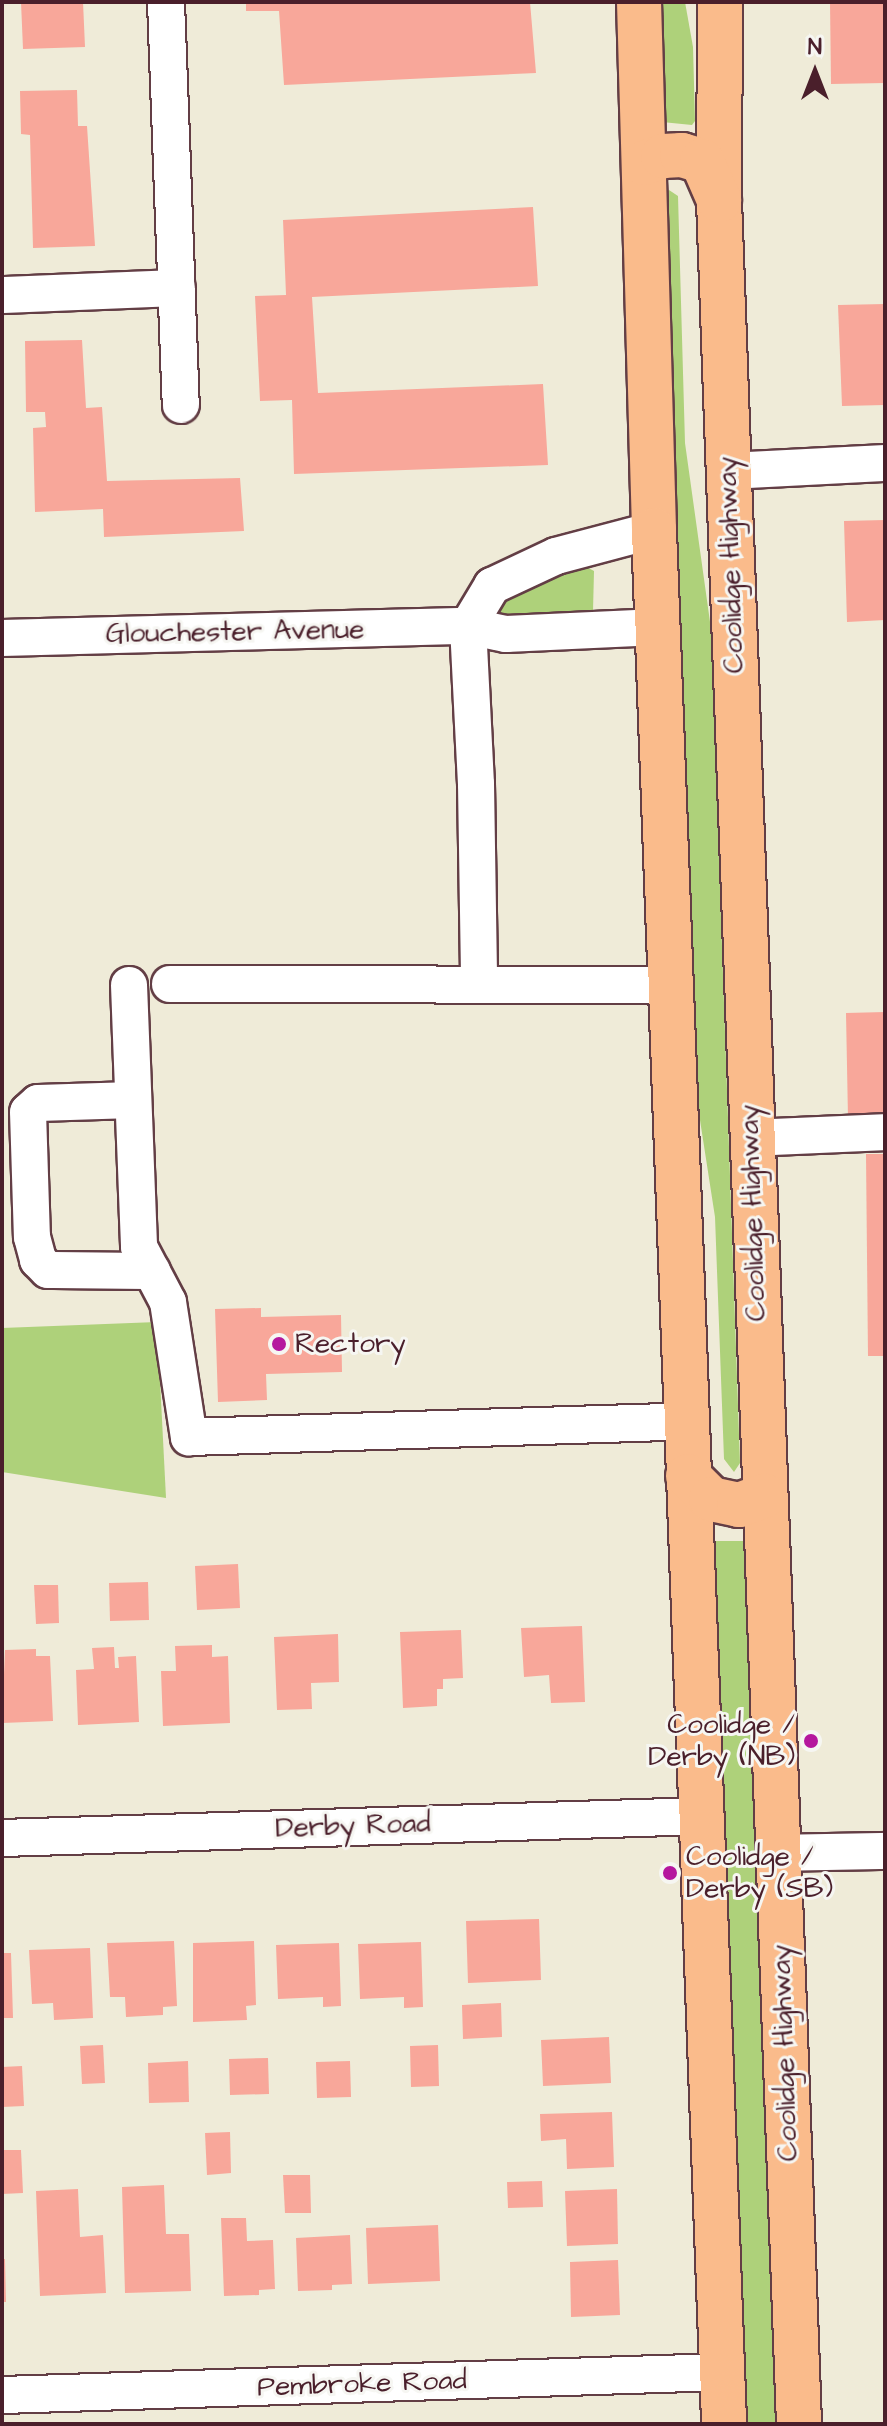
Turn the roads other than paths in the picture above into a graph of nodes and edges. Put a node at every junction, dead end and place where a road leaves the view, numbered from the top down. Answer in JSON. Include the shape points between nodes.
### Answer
{"nodes":[{"id":1,"x":166,"y":2,"type":"edge"},
{"id":2,"x":639,"y":2,"type":"edge"},
{"id":3,"x":720,"y":2,"type":"edge"},
{"id":4,"x":644,"y":163,"type":"junction"},
{"id":5,"x":719,"y":200,"type":"junction"},
{"id":6,"x":177,"y":288,"type":"junction"},
{"id":7,"x":2,"y":295,"type":"edge"},
{"id":8,"x":181,"y":405,"type":"dead end"},
{"id":9,"x":885,"y":463,"type":"edge"},
{"id":10,"x":727,"y":471,"type":"junction"},
{"id":11,"x":654,"y":530,"type":"junction"},
{"id":12,"x":468,"y":626,"type":"junction"},
{"id":13,"x":658,"y":627,"type":"junction"},
{"id":14,"x":2,"y":638,"type":"edge"},
{"id":15,"x":170,"y":984,"type":"dead end"},
{"id":16,"x":129,"y":985,"type":"dead end"},
{"id":17,"x":479,"y":985,"type":"junction"},
{"id":18,"x":672,"y":985,"type":"junction"},
{"id":19,"x":133,"y":1100,"type":"junction"},
{"id":20,"x":885,"y":1132,"type":"edge"},
{"id":21,"x":750,"y":1138,"type":"junction"},
{"id":22,"x":152,"y":1271,"type":"junction"},
{"id":23,"x":686,"y":1421,"type":"junction"},
{"id":24,"x":688,"y":1476,"type":"junction"},
{"id":25,"x":764,"y":1496,"type":"junction"},
{"id":26,"x":704,"y":1816,"type":"junction"},
{"id":27,"x":2,"y":1838,"type":"edge"},
{"id":28,"x":885,"y":1851,"type":"edge"},
{"id":29,"x":777,"y":1853,"type":"junction"},
{"id":30,"x":722,"y":2372,"type":"junction"},
{"id":31,"x":2,"y":2395,"type":"edge"},
{"id":32,"x":724,"y":2424,"type":"edge"},
{"id":33,"x":799,"y":2424,"type":"edge"}],
"edges":[{"from":1,"to":6,"type":"street"},
{"from":2,"to":4,"type":"main road"},
{"from":3,"to":5,"type":"main road","name":"Coolidge Highway"},
{"from":4,"to":5,"type":"main road","via":[[682,155],[702,161]]},
{"from":4,"to":11,"type":"main road"},
{"from":5,"to":10,"type":"main road","name":"Coolidge Highway"},
{"from":6,"to":7,"type":"street"},
{"from":6,"to":8,"type":"street"},
{"from":9,"to":10,"type":"street"},
{"from":10,"to":21,"type":"main road","name":"Coolidge Highway"},
{"from":11,"to":12,"type":"street","via":[[556,556],[492,586]]},
{"from":11,"to":13,"type":"main road"},
{"from":12,"to":13,"type":"street","name":"Glouchester Avenue","via":[[506,634]]},
{"from":12,"to":14,"type":"street","name":"Glouchester Avenue"},
{"from":12,"to":17,"type":"street"},
{"from":13,"to":18,"type":"main road"},
{"from":15,"to":17,"type":"street"},
{"from":16,"to":19,"type":"street"},
{"from":17,"to":18,"type":"street"},
{"from":18,"to":23,"type":"main road"},
{"from":19,"to":22,"type":"street","via":[[139,1247]]},
{"from":19,"to":22,"type":"street","via":[[38,1103],[28,1112],[32,1237],[38,1260],[48,1270]]},
{"from":20,"to":21,"type":"street"},
{"from":21,"to":25,"type":"main road","name":"Coolidge Highway"},
{"from":22,"to":23,"type":"street","via":[[168,1302],[189,1437]]},
{"from":23,"to":24,"type":"main road"},
{"from":24,"to":25,"type":"main road","via":[[711,1499],[739,1505]]},
{"from":24,"to":26,"type":"main road"},
{"from":25,"to":29,"type":"main road","name":"Coolidge Highway"},
{"from":26,"to":27,"type":"street","name":"Derby Road"},
{"from":26,"to":30,"type":"main road"},
{"from":28,"to":29,"type":"street"},
{"from":29,"to":33,"type":"main road","name":"Coolidge Highway"},
{"from":30,"to":31,"type":"street","name":"Pembroke Road"},
{"from":30,"to":32,"type":"main road"}]}
